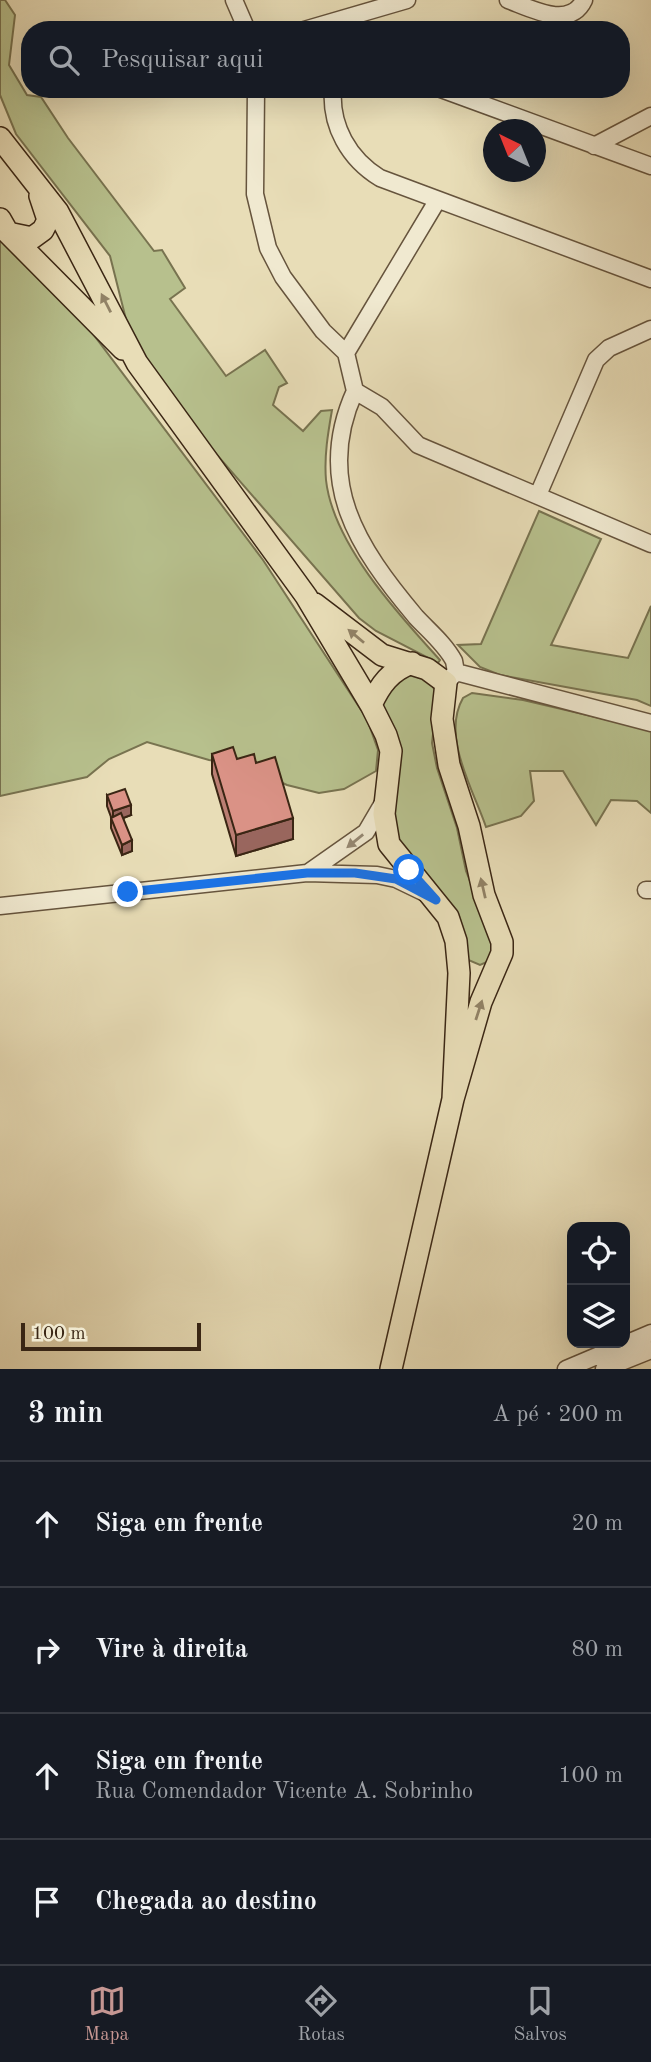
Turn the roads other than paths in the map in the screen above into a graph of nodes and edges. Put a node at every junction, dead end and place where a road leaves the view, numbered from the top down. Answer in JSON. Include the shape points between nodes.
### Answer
{"nodes":[{"id":1,"x":234,"y":0,"type":"edge"},
{"id":2,"x":407,"y":0,"type":"edge"},
{"id":3,"x":508,"y":0,"type":"edge"},
{"id":4,"x":584,"y":0,"type":"edge"},
{"id":5,"x":243,"y":21,"type":"edge"},
{"id":6,"x":348,"y":21,"type":"edge"},
{"id":7,"x":256,"y":98,"type":"edge"},
{"id":8,"x":333,"y":98,"type":"edge"},
{"id":9,"x":465,"y":98,"type":"edge"},
{"id":10,"x":651,"y":116,"type":"edge"},
{"id":11,"x":0,"y":138,"type":"edge"},
{"id":12,"x":594,"y":146,"type":"junction"},
{"id":13,"x":651,"y":166,"type":"edge"},
{"id":14,"x":37,"y":188,"type":"junction"},
{"id":15,"x":437,"y":201,"type":"junction"},
{"id":16,"x":4,"y":226,"type":"edge"},
{"id":17,"x":651,"y":279,"type":"edge"},
{"id":18,"x":651,"y":329,"type":"edge"},
{"id":19,"x":346,"y":353,"type":"junction"},
{"id":20,"x":138,"y":363,"type":"junction"},
{"id":21,"x":355,"y":391,"type":"junction"},
{"id":22,"x":538,"y":495,"type":"junction"},
{"id":23,"x":651,"y":544,"type":"edge"},
{"id":24,"x":306,"y":596,"type":"junction"},
{"id":25,"x":412,"y":663,"type":"junction"},
{"id":26,"x":451,"y":677,"type":"junction"},
{"id":27,"x":371,"y":705,"type":"junction"},
{"id":28,"x":651,"y":723,"type":"edge"},
{"id":29,"x":387,"y":795,"type":"junction"},
{"id":30,"x":307,"y":873,"type":"junction"},
{"id":31,"x":436,"y":900,"type":"junction"},
{"id":32,"x":0,"y":906,"type":"edge"},
{"id":33,"x":502,"y":953,"type":"junction"},
{"id":34,"x":458,"y":960,"type":"junction"},
{"id":35,"x":453,"y":1099,"type":"junction"},
{"id":36,"x":404,"y":1321,"type":"junction"},
{"id":37,"x":651,"y":1333,"type":"edge"},
{"id":38,"x":651,"y":1350,"type":"edge"},
{"id":39,"x":391,"y":1369,"type":"edge"},
{"id":40,"x":410,"y":1369,"type":"edge"},
{"id":41,"x":566,"y":1369,"type":"edge"},
{"id":42,"x":604,"y":1369,"type":"edge"}],
"edges":[{"from":1,"to":5,"type":"street"},
{"from":2,"to":6,"type":"street"},
{"from":3,"to":4,"type":"street","via":[[553,16],[577,10]]},
{"from":7,"to":19,"type":"street","via":[[255,194],[268,248],[282,277]]},
{"from":8,"to":15,"type":"street","via":[[334,118],[364,169]]},
{"from":9,"to":12,"type":"street"},
{"from":10,"to":12,"type":"street"},
{"from":11,"to":14,"type":"main road"},
{"from":12,"to":13,"type":"street"},
{"from":14,"to":16,"type":"main road","via":[[48,220],[43,230],[32,237]]},
{"from":20,"to":14,"type":"main road","one_way":true,"via":[[70,232]]},
{"from":15,"to":17,"type":"street"},
{"from":15,"to":19,"type":"street"},
{"from":16,"to":20,"type":"main road"},
{"from":18,"to":22,"type":"street","via":[[609,348],[596,360]]},
{"from":19,"to":21,"type":"street"},
{"from":20,"to":24,"type":"main road"},
{"from":21,"to":22,"type":"street","via":[[382,407],[418,445]]},
{"from":21,"to":26,"type":"street","via":[[339,438],[339,491],[370,554],[449,653]]},
{"from":22,"to":23,"type":"street"},
{"from":25,"to":24,"type":"main road","one_way":true,"via":[[382,655]]},
{"from":24,"to":27,"type":"main road"},
{"from":25,"to":26,"type":"main road"},
{"from":25,"to":27,"type":"main road","via":[[388,677]]},
{"from":26,"to":28,"type":"street"},
{"from":33,"to":26,"type":"main road","one_way":true,"via":[[449,765],[442,719]]},
{"from":27,"to":29,"type":"main road","via":[[391,751]]},
{"from":29,"to":30,"type":"street","one_way":true,"via":[[366,832]]},
{"from":29,"to":31,"type":"main road","via":[[389,845]]},
{"from":30,"to":31,"type":"street","via":[[377,874],[413,886]]},
{"from":30,"to":32,"type":"street"},
{"from":31,"to":34,"type":"main road","via":[[453,928]]},
{"from":33,"to":34,"type":"main road","via":[[484,970],[474,970]]},
{"from":35,"to":33,"type":"main road","one_way":true,"via":[[481,1002]]},
{"from":34,"to":35,"type":"main road"},
{"from":35,"to":36,"type":"main road"},
{"from":36,"to":39,"type":"main road"},
{"from":36,"to":40,"type":"main road"},
{"from":37,"to":41,"type":"street"},
{"from":38,"to":42,"type":"street"}]}
